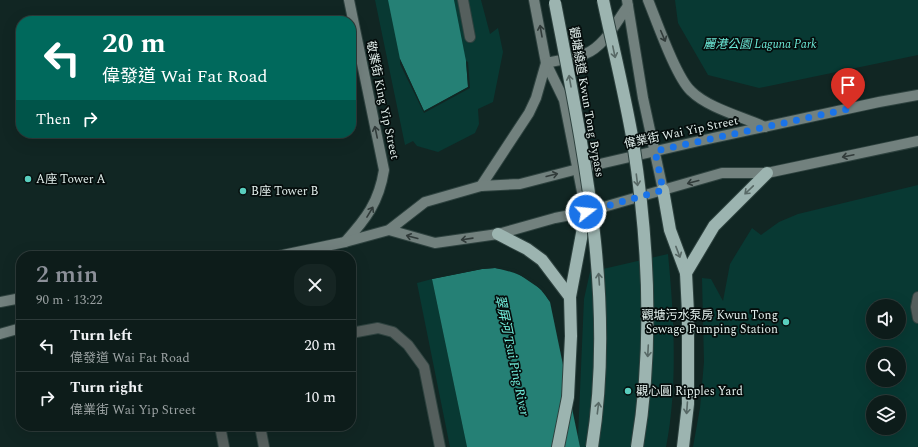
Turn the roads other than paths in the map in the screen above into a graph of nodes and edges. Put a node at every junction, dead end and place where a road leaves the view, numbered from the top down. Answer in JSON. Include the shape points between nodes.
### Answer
{"nodes":[{"id":1,"x":349,"y":0,"type":"edge"},
{"id":2,"x":463,"y":0,"type":"edge"},
{"id":3,"x":534,"y":0,"type":"edge"},
{"id":4,"x":554,"y":0,"type":"edge"},
{"id":5,"x":603,"y":0,"type":"edge"},
{"id":6,"x":648,"y":0,"type":"edge"},
{"id":7,"x":627,"y":3,"type":"edge"},
{"id":8,"x":352,"y":16,"type":"edge"},
{"id":9,"x":356,"y":34,"type":"edge"},
{"id":10,"x":470,"y":37,"type":"dead end"},
{"id":11,"x":546,"y":63,"type":"junction"},
{"id":12,"x":918,"y":95,"type":"edge"},
{"id":13,"x":765,"y":127,"type":"junction"},
{"id":14,"x":918,"y":141,"type":"edge"},
{"id":15,"x":655,"y":151,"type":"junction"},
{"id":16,"x":578,"y":168,"type":"junction"},
{"id":17,"x":767,"y":173,"type":"junction"},
{"id":18,"x":481,"y":186,"type":"junction"},
{"id":19,"x":663,"y":190,"type":"junction"},
{"id":20,"x":586,"y":212,"type":"junction"},
{"id":21,"x":390,"y":230,"type":"junction"},
{"id":22,"x":498,"y":234,"type":"junction"},
{"id":23,"x":345,"y":242,"type":"junction"},
{"id":24,"x":302,"y":251,"type":"edge"},
{"id":25,"x":686,"y":273,"type":"junction"},
{"id":26,"x":918,"y":296,"type":"edge"},
{"id":27,"x":570,"y":297,"type":"junction"},
{"id":28,"x":16,"y":299,"type":"edge"},
{"id":29,"x":0,"y":302,"type":"edge"},
{"id":30,"x":918,"y":318,"type":"edge"},
{"id":31,"x":16,"y":329,"type":"edge"},
{"id":32,"x":356,"y":332,"type":"edge"},
{"id":33,"x":0,"y":334,"type":"edge"},
{"id":34,"x":221,"y":431,"type":"edge"},
{"id":35,"x":261,"y":431,"type":"edge"},
{"id":36,"x":224,"y":447,"type":"edge"},
{"id":37,"x":264,"y":447,"type":"edge"},
{"id":38,"x":440,"y":447,"type":"edge"},
{"id":39,"x":558,"y":447,"type":"edge"},
{"id":40,"x":592,"y":447,"type":"edge"},
{"id":41,"x":637,"y":447,"type":"edge"},
{"id":42,"x":683,"y":447,"type":"edge"}],
"edges":[{"from":8,"to":1,"type":"main road","name":"敬業街 King Yip Street","one_way":true},
{"from":2,"to":10,"type":"street"},
{"from":11,"to":3,"type":"main road","one_way":true},
{"from":40,"to":4,"type":"highway","name":"觀塘繞道 Kwun Tong Bypass","one_way":true,"bridge":true,"via":[[599,397],[601,337],[595,232]]},
{"from":5,"to":41,"type":"highway","one_way":true,"bridge":true,"via":[[632,142],[648,300],[649,334],[645,401]]},
{"from":6,"to":13,"type":"main road","one_way":true,"via":[[675,65],[690,90],[720,108]]},
{"from":7,"to":11,"type":"main road","via":[[596,47],[586,54]]},
{"from":7,"to":15,"type":"main road"},
{"from":23,"to":9,"type":"main road","name":"敬業街 King Yip Street","one_way":true,"via":[[373,206],[384,170]]},
{"from":11,"to":16,"type":"main road","via":[[564,100]]},
{"from":11,"to":18,"type":"main road","via":[[529,113]]},
{"from":12,"to":13,"type":"main road","name":"偉業街 Wai Yip Street"},
{"from":13,"to":15,"type":"main road","name":"偉業街 Wai Yip Street"},
{"from":14,"to":17,"type":"main road","one_way":true},
{"from":15,"to":16,"type":"main road","name":"偉業街 Wai Yip Street"},
{"from":15,"to":19,"type":"main road"},
{"from":18,"to":16,"type":"main road","name":"偉業街 Wai Yip Street","one_way":true,"via":[[520,184]]},
{"from":16,"to":20,"type":"main road"},
{"from":17,"to":19,"type":"main road","one_way":true,"via":[[722,173]]},
{"from":17,"to":25,"type":"highway","one_way":true,"via":[[714,226]]},
{"from":18,"to":21,"type":"main road","name":"偉業街 Wai Yip Street","via":[[425,202]]},
{"from":19,"to":20,"type":"main road"},
{"from":19,"to":25,"type":"highway","one_way":true,"via":[[670,230]]},
{"from":20,"to":22,"type":"main road"},
{"from":20,"to":27,"type":"highway"},
{"from":22,"to":21,"type":"main road","one_way":true,"via":[[435,243]]},
{"from":21,"to":23,"type":"main road","name":"偉業街 Wai Yip Street"},
{"from":22,"to":27,"type":"highway","via":[[542,260]]},
{"from":23,"to":24,"type":"main road","name":"偉業街 Wai Yip Street"},
{"from":25,"to":42,"type":"highway","one_way":true,"via":[[688,404]]},
{"from":26,"to":30,"type":"street"},
{"from":27,"to":39,"type":"highway","via":[[572,336],[568,397]]},
{"from":28,"to":29,"type":"main road"},
{"from":31,"to":33,"type":"main road"},
{"from":32,"to":38,"type":"street","via":[[378,328],[393,332],[408,345],[424,367]]},
{"from":34,"to":36,"type":"street"},
{"from":35,"to":37,"type":"street"}]}
